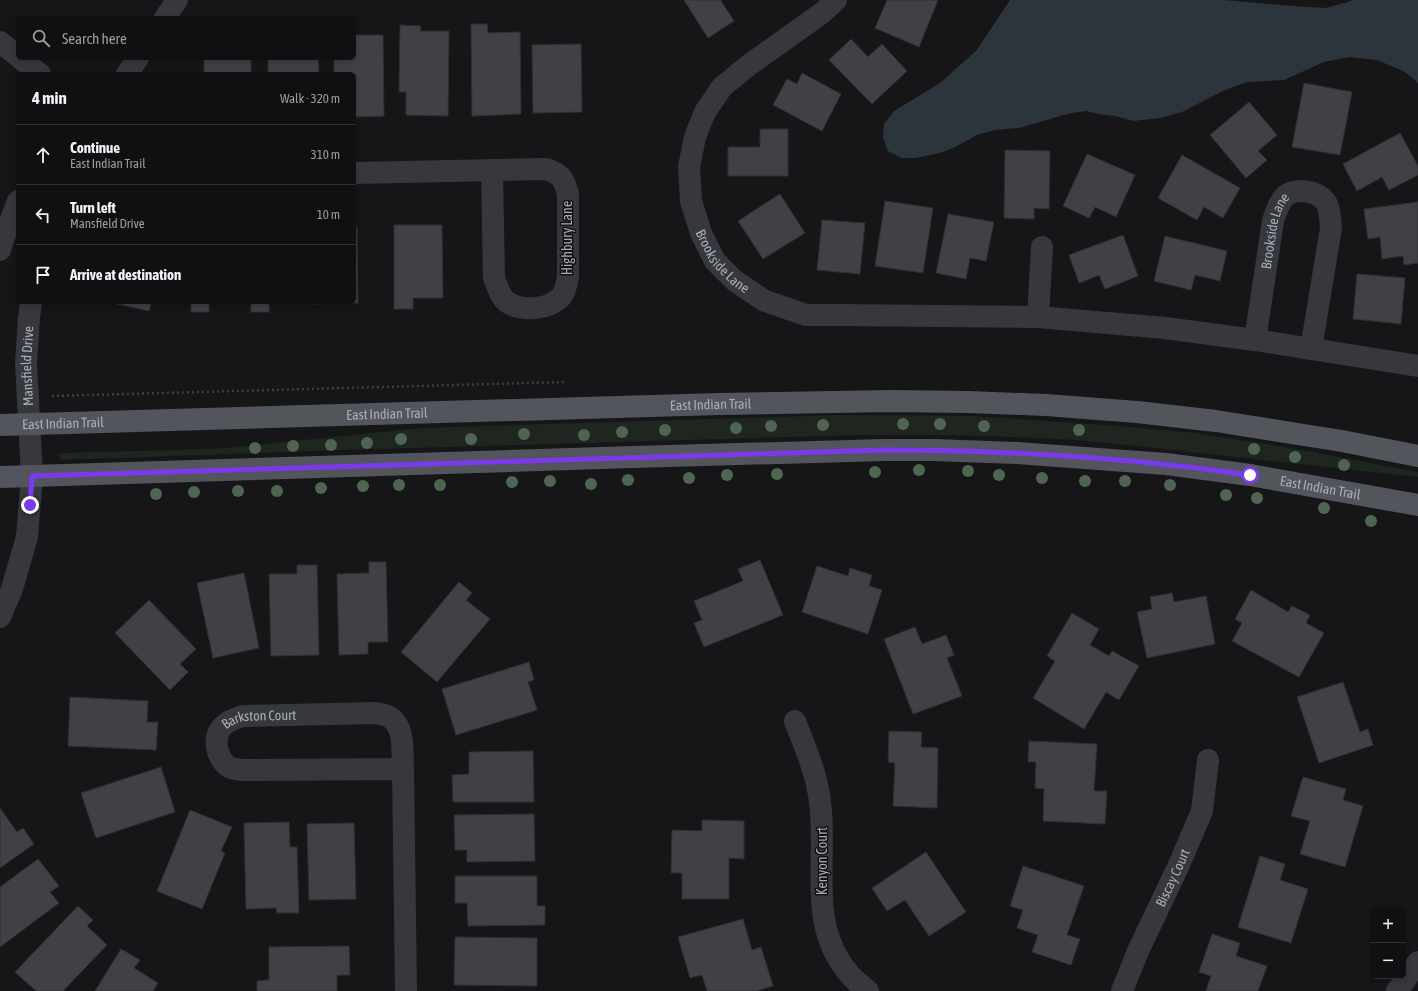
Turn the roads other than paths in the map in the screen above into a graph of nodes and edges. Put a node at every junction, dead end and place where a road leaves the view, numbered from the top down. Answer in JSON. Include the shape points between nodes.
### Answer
{"nodes":[{"id":1,"x":177,"y":0,"type":"edge"},
{"id":2,"x":836,"y":0,"type":"edge"},
{"id":3,"x":166,"y":16,"type":"edge"},
{"id":4,"x":0,"y":42,"type":"edge"},
{"id":5,"x":16,"y":55,"type":"edge"},
{"id":6,"x":23,"y":60,"type":"edge"},
{"id":7,"x":137,"y":60,"type":"edge"},
{"id":8,"x":38,"y":72,"type":"edge"},
{"id":9,"x":128,"y":72,"type":"edge"},
{"id":10,"x":492,"y":170,"type":"junction"},
{"id":11,"x":356,"y":173,"type":"edge"},
{"id":12,"x":16,"y":206,"type":"edge"},
{"id":13,"x":1042,"y":247,"type":"dead end"},
{"id":14,"x":0,"y":250,"type":"edge"},
{"id":15,"x":31,"y":304,"type":"edge"},
{"id":16,"x":1038,"y":317,"type":"junction"},
{"id":17,"x":1255,"y":340,"type":"junction"},
{"id":18,"x":1311,"y":349,"type":"junction"},
{"id":19,"x":1418,"y":366,"type":"edge"},
{"id":20,"x":0,"y":424,"type":"edge"},
{"id":21,"x":29,"y":424,"type":"junction"},
{"id":22,"x":1418,"y":456,"type":"edge"},
{"id":23,"x":32,"y":476,"type":"junction"},
{"id":24,"x":0,"y":477,"type":"edge"},
{"id":25,"x":1418,"y":505,"type":"edge"},
{"id":26,"x":0,"y":617,"type":"edge"},
{"id":27,"x":795,"y":721,"type":"dead end"},
{"id":28,"x":1208,"y":760,"type":"dead end"},
{"id":29,"x":403,"y":769,"type":"junction"},
{"id":30,"x":1418,"y":962,"type":"edge"},
{"id":31,"x":406,"y":991,"type":"edge"},
{"id":32,"x":868,"y":991,"type":"edge"},
{"id":33,"x":1122,"y":991,"type":"edge"},
{"id":34,"x":1396,"y":991,"type":"edge"}],
"edges":[{"from":1,"to":3,"type":"street"},
{"from":2,"to":16,"type":"street","name":"Brookside Lane","via":[[722,87],[705,112],[695,137],[689,167],[691,201],[700,233],[715,261],[735,281],[766,301],[806,315]]},
{"from":4,"to":5,"type":"street"},
{"from":6,"to":8,"type":"street"},
{"from":7,"to":9,"type":"street"},
{"from":10,"to":10,"type":"street","name":"Highbury Lane","via":[[494,278],[499,290],[506,302],[518,307],[528,309],[551,304],[561,297],[568,277],[568,194],[564,181],[553,171],[545,169]]},
{"from":10,"to":11,"type":"street","name":"Highbury Lane"},
{"from":12,"to":14,"type":"street"},
{"from":13,"to":16,"type":"street"},
{"from":15,"to":21,"type":"street","name":"Mansfield Drive","via":[[26,363]]},
{"from":16,"to":17,"type":"street","name":"Brookside Lane","via":[[1165,328]]},
{"from":17,"to":18,"type":"street","name":"Brookside Lane"},
{"from":17,"to":18,"type":"street","name":"Brookside Lane","via":[[1273,221],[1285,197],[1294,192],[1306,191],[1318,194],[1326,201],[1330,228]]},
{"from":18,"to":19,"type":"street","name":"Brookside Lane"},
{"from":20,"to":21,"type":"main road","name":"East Indian Trail"},
{"from":21,"to":22,"type":"main road","name":"East Indian Trail","via":[[719,404],[968,402],[1114,410],[1216,421]]},
{"from":21,"to":23,"type":"street","name":"Mansfield Drive"},
{"from":23,"to":24,"type":"main road","name":"East Indian Trail"},
{"from":23,"to":25,"type":"main road","name":"East Indian Trail","via":[[933,450],[1017,453],[1166,464],[1250,475]]},
{"from":23,"to":26,"type":"street","name":"Mansfield Drive","via":[[27,537],[12,589]]},
{"from":27,"to":32,"type":"street","name":"Kenyon Court","via":[[816,779],[820,802],[824,921],[834,950],[850,974]]},
{"from":28,"to":33,"type":"street","name":"Biscay Court","via":[[1202,811]]},
{"from":29,"to":29,"type":"street","name":"Barkston Court","via":[[398,725],[390,717],[376,713],[243,716],[223,726],[217,736],[216,747],[220,759],[229,768]]},
{"from":29,"to":31,"type":"street","name":"Barkston Court"},
{"from":30,"to":34,"type":"street"}]}
